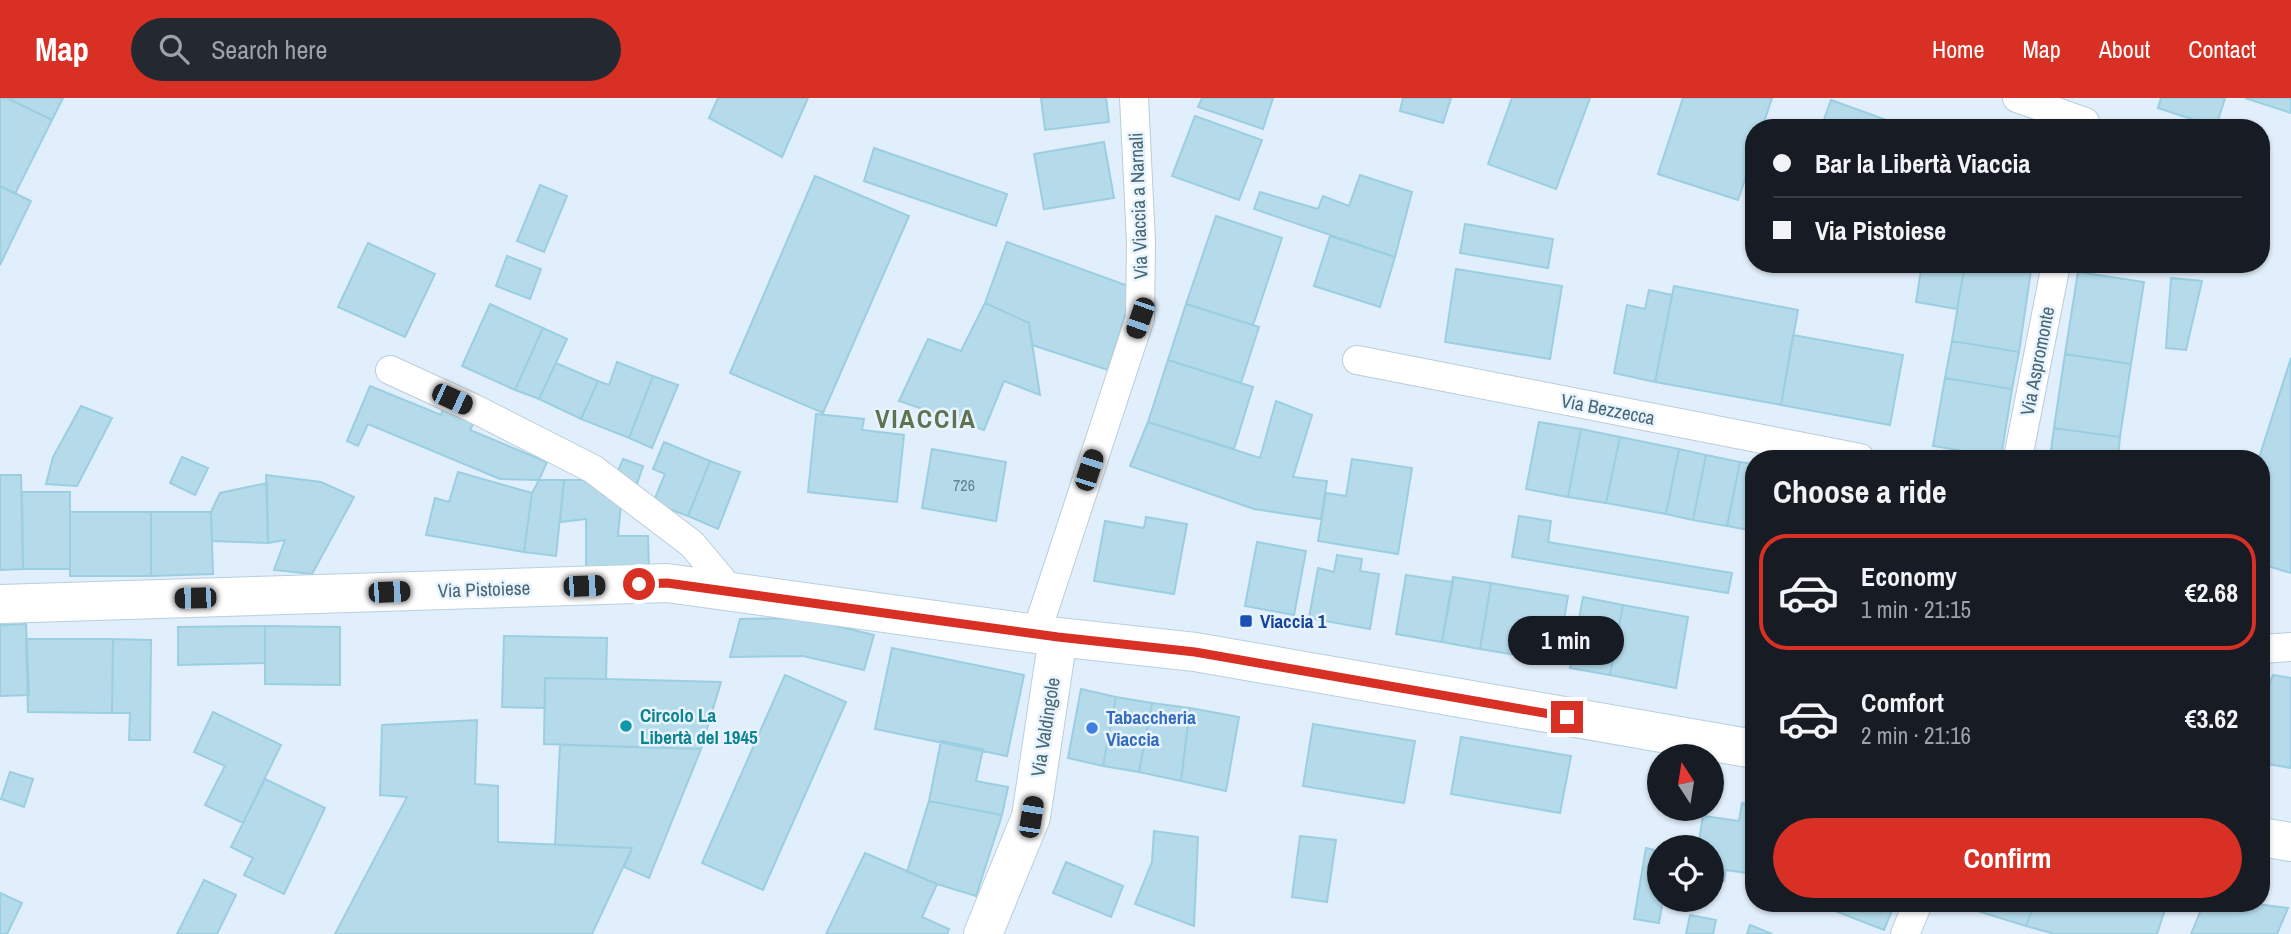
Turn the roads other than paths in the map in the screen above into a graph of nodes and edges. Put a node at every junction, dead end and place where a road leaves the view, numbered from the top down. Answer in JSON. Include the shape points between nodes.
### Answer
{"nodes":[{"id":1,"x":1134,"y":98,"type":"edge"},
{"id":2,"x":2017,"y":98,"type":"edge"},
{"id":3,"x":2087,"y":116,"type":"edge"},
{"id":4,"x":2054,"y":273,"type":"edge"},
{"id":5,"x":1357,"y":360,"type":"dead end"},
{"id":6,"x":390,"y":370,"type":"dead end"},
{"id":7,"x":1819,"y":450,"type":"edge"},
{"id":8,"x":2020,"y":450,"type":"edge"},
{"id":9,"x":732,"y":592,"type":"junction"},
{"id":10,"x":0,"y":604,"type":"edge"},
{"id":11,"x":1047,"y":635,"type":"junction"},
{"id":12,"x":2291,"y":647,"type":"edge"},
{"id":13,"x":2270,"y":648,"type":"edge"},
{"id":14,"x":1745,"y":747,"type":"edge"},
{"id":15,"x":2270,"y":838,"type":"edge"},
{"id":16,"x":2291,"y":842,"type":"edge"},
{"id":17,"x":1914,"y":912,"type":"edge"},
{"id":18,"x":983,"y":934,"type":"edge"},
{"id":19,"x":1905,"y":934,"type":"edge"}],
"edges":[{"from":1,"to":11,"type":"street","name":"Via Viaccia a Narnali","via":[[1142,242],[1140,318]]},
{"from":2,"to":3,"type":"street"},
{"from":4,"to":8,"type":"street","name":"Via Aspromonte"},
{"from":5,"to":7,"type":"street","name":"Via Bezzecca"},
{"from":6,"to":9,"type":"street","via":[[593,469],[692,544]]},
{"from":9,"to":10,"type":"main road","name":"Via Pistoiese","via":[[667,583]]},
{"from":9,"to":11,"type":"main road","name":"Via Pistoiese"},
{"from":11,"to":14,"type":"main road","name":"Via Pistoiese","via":[[1195,652]]},
{"from":11,"to":18,"type":"main road","name":"Via Valdingole","via":[[1031,817]]},
{"from":12,"to":13,"type":"street"},
{"from":15,"to":16,"type":"main road"},
{"from":17,"to":19,"type":"street"}]}
